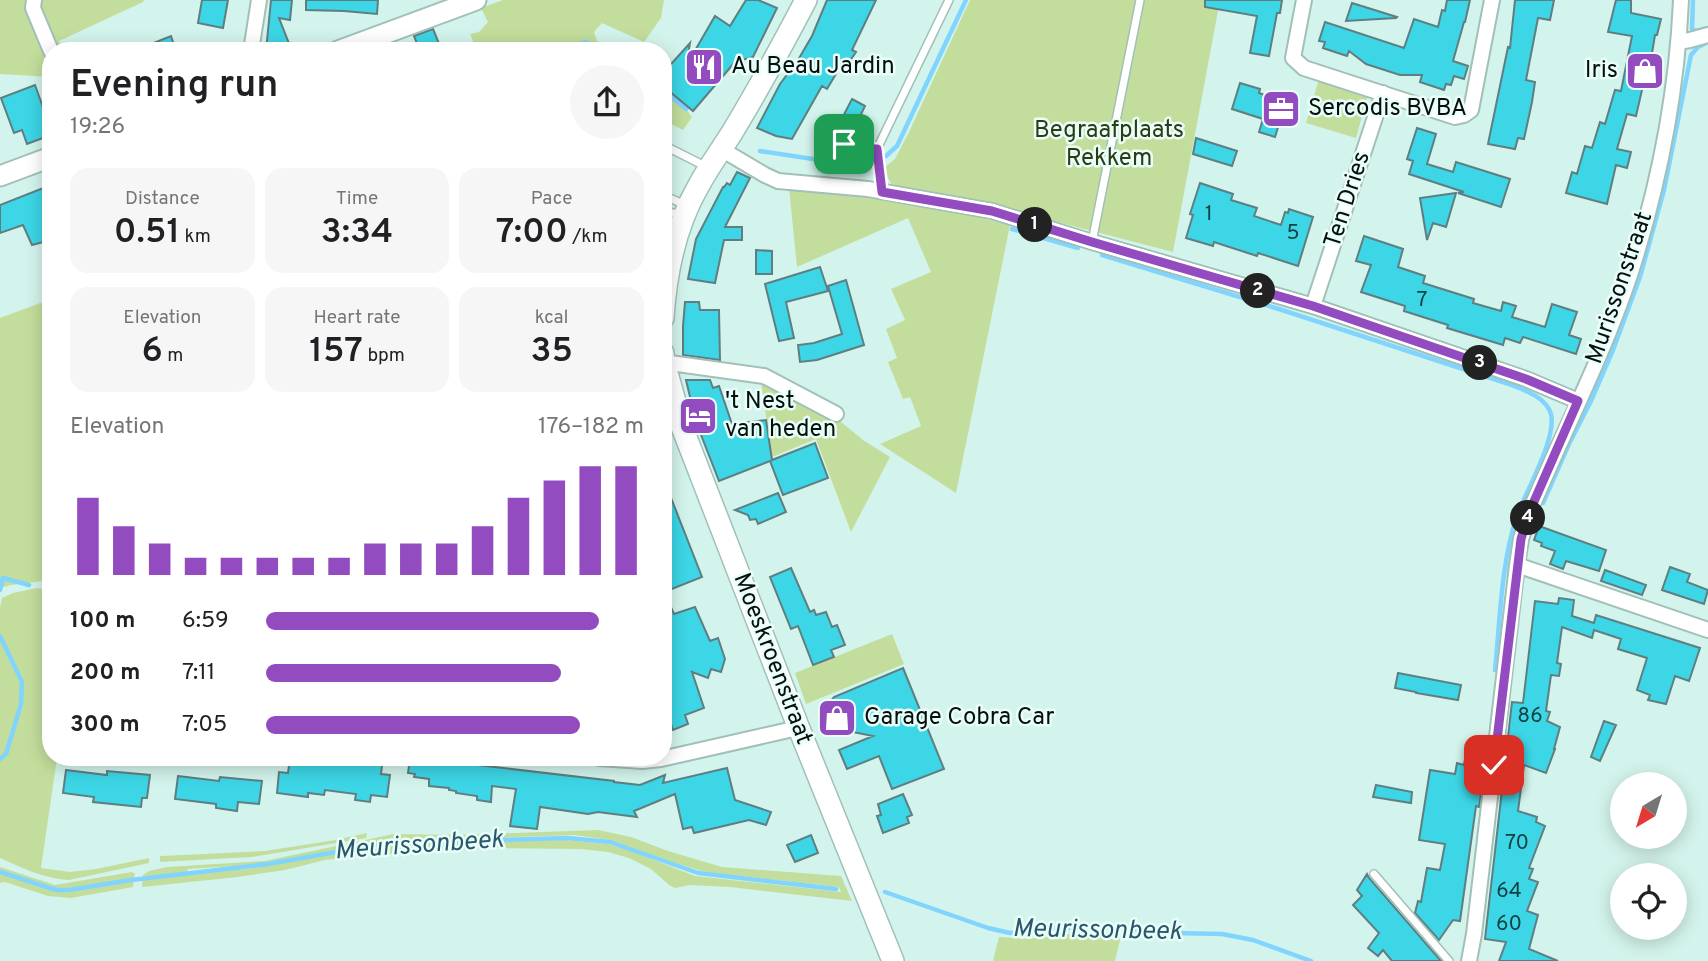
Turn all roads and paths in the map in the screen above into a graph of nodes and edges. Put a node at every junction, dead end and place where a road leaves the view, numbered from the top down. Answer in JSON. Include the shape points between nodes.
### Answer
{"nodes":[{"id":1,"x":34,"y":0,"type":"edge"},
{"id":2,"x":259,"y":0,"type":"edge"},
{"id":3,"x":476,"y":0,"type":"edge"},
{"id":4,"x":806,"y":0,"type":"edge"},
{"id":5,"x":949,"y":0,"type":"edge"},
{"id":6,"x":1140,"y":0,"type":"edge"},
{"id":7,"x":1304,"y":0,"type":"edge"},
{"id":8,"x":1492,"y":0,"type":"edge"},
{"id":9,"x":1681,"y":0,"type":"edge"},
{"id":10,"x":1708,"y":35,"type":"edge"},
{"id":11,"x":47,"y":42,"type":"edge"},
{"id":12,"x":252,"y":42,"type":"edge"},
{"id":13,"x":362,"y":42,"type":"edge"},
{"id":14,"x":1678,"y":42,"type":"junction"},
{"id":15,"x":1383,"y":93,"type":"junction"},
{"id":16,"x":844,"y":144,"type":"dead end"},
{"id":17,"x":721,"y":149,"type":"junction"},
{"id":18,"x":877,"y":149,"type":"junction"},
{"id":19,"x":672,"y":150,"type":"edge"},
{"id":20,"x":42,"y":160,"type":"edge"},
{"id":21,"x":709,"y":168,"type":"junction"},
{"id":22,"x":0,"y":176,"type":"edge"},
{"id":23,"x":882,"y":192,"type":"junction"},
{"id":24,"x":678,"y":211,"type":"edge"},
{"id":25,"x":1092,"y":242,"type":"junction"},
{"id":26,"x":672,"y":248,"type":"edge"},
{"id":27,"x":1313,"y":306,"type":"junction"},
{"id":28,"x":672,"y":363,"type":"edge"},
{"id":29,"x":672,"y":391,"type":"edge"},
{"id":30,"x":1578,"y":401,"type":"junction"},
{"id":31,"x":836,"y":414,"type":"dead end"},
{"id":32,"x":1517,"y":565,"type":"junction"},
{"id":33,"x":1708,"y":631,"type":"edge"},
{"id":34,"x":798,"y":726,"type":"junction"},
{"id":35,"x":672,"y":757,"type":"edge"},
{"id":36,"x":1374,"y":874,"type":"dead end"},
{"id":37,"x":893,"y":961,"type":"edge"},
{"id":38,"x":1449,"y":961,"type":"edge"},
{"id":39,"x":1469,"y":961,"type":"edge"}],
"edges":[{"from":1,"to":11,"type":"street"},
{"from":2,"to":12,"type":"street"},
{"from":3,"to":13,"type":"street"},
{"from":4,"to":17,"type":"main road"},
{"from":5,"to":18,"type":"lane"},
{"from":6,"to":25,"type":"lane"},
{"from":7,"to":15,"type":"street","via":[[1293,58],[1304,68]]},
{"from":8,"to":15,"type":"street","via":[[1471,110],[1455,117]]},
{"from":9,"to":14,"type":"street","name":"Murissonstraat"},
{"from":10,"to":14,"type":"street"},
{"from":14,"to":30,"type":"street","name":"Murissonstraat","via":[[1672,102],[1654,189],[1626,284]]},
{"from":15,"to":27,"type":"street","name":"Ten Dries"},
{"from":16,"to":18,"type":"lane"},
{"from":17,"to":21,"type":"main road"},
{"from":17,"to":23,"type":"street","via":[[778,181]]},
{"from":18,"to":23,"type":"lane"},
{"from":19,"to":21,"type":"lane"},
{"from":20,"to":22,"type":"street"},
{"from":21,"to":24,"type":"main road"},
{"from":23,"to":25,"type":"street","via":[[992,211]]},
{"from":24,"to":26,"type":"main road"},
{"from":25,"to":27,"type":"street"},
{"from":27,"to":30,"type":"street"},
{"from":28,"to":31,"type":"street","via":[[764,376]]},
{"from":29,"to":34,"type":"main road","name":"Moeskroenstraat"},
{"from":30,"to":32,"type":"street","name":"Murissonstraat","via":[[1529,513]]},
{"from":32,"to":33,"type":"street"},
{"from":32,"to":39,"type":"street","name":"Murissonstraat"},
{"from":34,"to":35,"type":"street"},
{"from":34,"to":37,"type":"main road","name":"Moeskroenstraat"},
{"from":36,"to":38,"type":"lane"}]}
